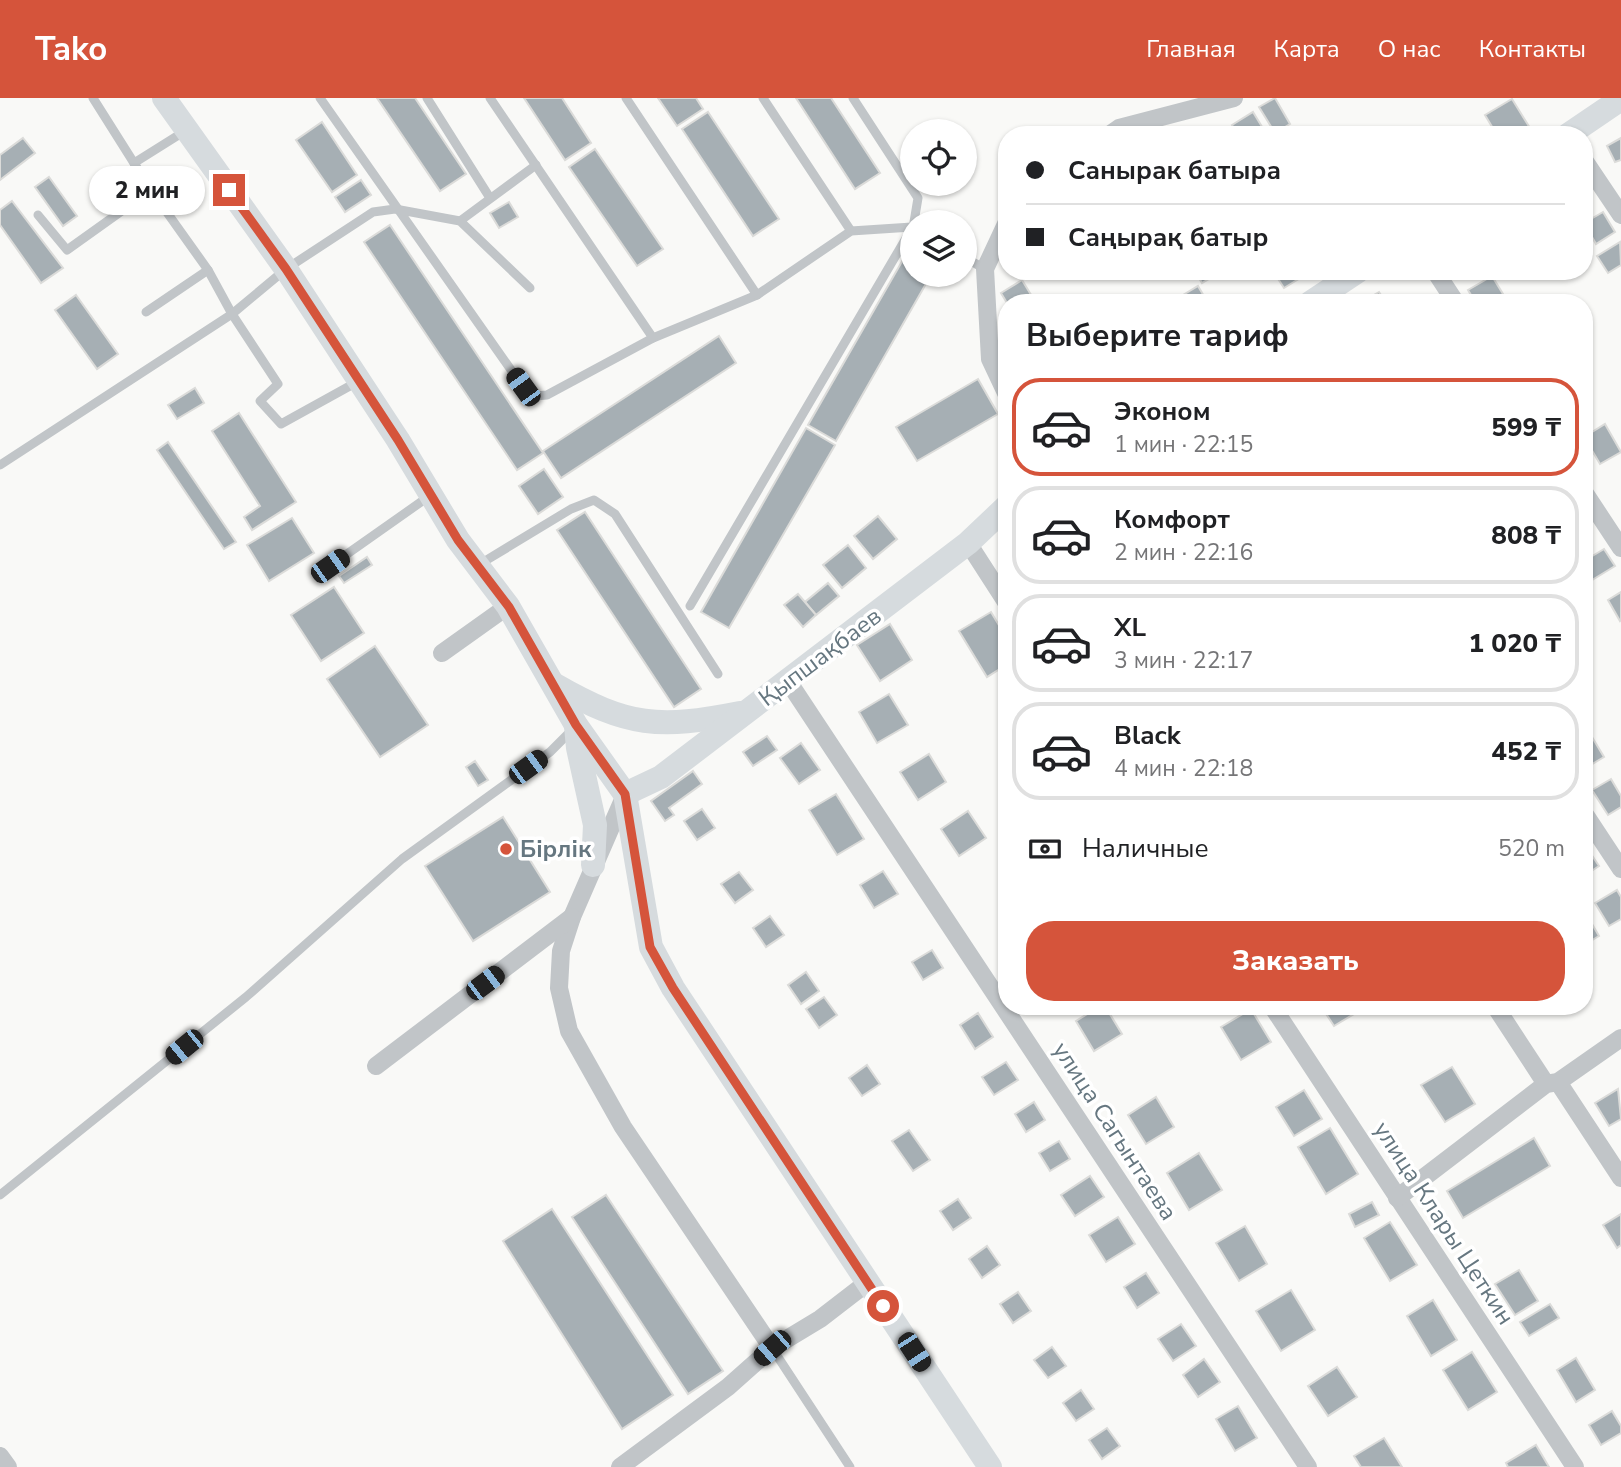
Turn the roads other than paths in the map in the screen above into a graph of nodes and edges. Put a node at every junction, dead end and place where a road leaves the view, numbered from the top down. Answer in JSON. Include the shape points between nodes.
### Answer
{"nodes":[{"id":1,"x":93,"y":98,"type":"edge"},
{"id":2,"x":164,"y":98,"type":"edge"},
{"id":3,"x":320,"y":98,"type":"edge"},
{"id":4,"x":427,"y":98,"type":"edge"},
{"id":5,"x":491,"y":98,"type":"edge"},
{"id":6,"x":626,"y":98,"type":"edge"},
{"id":7,"x":763,"y":98,"type":"edge"},
{"id":8,"x":853,"y":98,"type":"edge"},
{"id":9,"x":1234,"y":98,"type":"edge"},
{"id":10,"x":1621,"y":99,"type":"edge"},
{"id":11,"x":1127,"y":126,"type":"edge"},
{"id":12,"x":1581,"y":126,"type":"edge"},
{"id":13,"x":186,"y":130,"type":"junction"},
{"id":14,"x":134,"y":163,"type":"junction"},
{"id":15,"x":536,"y":165,"type":"junction"},
{"id":16,"x":1593,"y":173,"type":"edge"},
{"id":17,"x":151,"y":190,"type":"junction"},
{"id":18,"x":490,"y":198,"type":"junction"},
{"id":19,"x":395,"y":209,"type":"junction"},
{"id":20,"x":915,"y":210,"type":"edge"},
{"id":21,"x":38,"y":215,"type":"dead end"},
{"id":22,"x":1621,"y":215,"type":"edge"},
{"id":23,"x":460,"y":221,"type":"junction"},
{"id":24,"x":900,"y":227,"type":"edge"},
{"id":25,"x":850,"y":231,"type":"junction"},
{"id":26,"x":998,"y":241,"type":"edge"},
{"id":27,"x":900,"y":247,"type":"edge"},
{"id":28,"x":977,"y":264,"type":"edge"},
{"id":29,"x":286,"y":269,"type":"junction"},
{"id":30,"x":985,"y":269,"type":"junction"},
{"id":31,"x":208,"y":270,"type":"junction"},
{"id":32,"x":1344,"y":280,"type":"edge"},
{"id":33,"x":530,"y":288,"type":"dead end"},
{"id":34,"x":1324,"y":294,"type":"edge"},
{"id":35,"x":757,"y":295,"type":"junction"},
{"id":36,"x":146,"y":312,"type":"dead end"},
{"id":37,"x":232,"y":314,"type":"junction"},
{"id":38,"x":653,"y":338,"type":"junction"},
{"id":39,"x":998,"y":376,"type":"edge"},
{"id":40,"x":358,"y":382,"type":"junction"},
{"id":41,"x":0,"y":464,"type":"edge"},
{"id":42,"x":430,"y":496,"type":"junction"},
{"id":43,"x":1593,"y":506,"type":"edge"},
{"id":44,"x":998,"y":515,"type":"edge"},
{"id":45,"x":968,"y":544,"type":"junction"},
{"id":46,"x":1621,"y":548,"type":"edge"},
{"id":47,"x":479,"y":565,"type":"junction"},
{"id":48,"x":330,"y":566,"type":"dead end"},
{"id":49,"x":998,"y":590,"type":"edge"},
{"id":50,"x":509,"y":607,"type":"junction"},
{"id":51,"x":691,"y":607,"type":"dead end"},
{"id":52,"x":442,"y":653,"type":"dead end"},
{"id":53,"x":718,"y":674,"type":"dead end"},
{"id":54,"x":788,"y":681,"type":"junction"},
{"id":55,"x":554,"y":685,"type":"junction"},
{"id":56,"x":748,"y":712,"type":"junction"},
{"id":57,"x":576,"y":725,"type":"junction"},
{"id":58,"x":625,"y":794,"type":"junction"},
{"id":59,"x":1593,"y":827,"type":"edge"},
{"id":60,"x":593,"y":865,"type":"junction"},
{"id":61,"x":1621,"y":869,"type":"edge"},
{"id":62,"x":572,"y":918,"type":"junction"},
{"id":63,"x":998,"y":998,"type":"edge"},
{"id":64,"x":1009,"y":1015,"type":"edge"},
{"id":65,"x":1278,"y":1015,"type":"edge"},
{"id":66,"x":1502,"y":1015,"type":"edge"},
{"id":67,"x":1621,"y":1038,"type":"edge"},
{"id":68,"x":376,"y":1066,"type":"dead end"},
{"id":69,"x":1552,"y":1083,"type":"junction"},
{"id":70,"x":1621,"y":1178,"type":"edge"},
{"id":71,"x":0,"y":1195,"type":"edge"},
{"id":72,"x":1397,"y":1198,"type":"junction"},
{"id":73,"x":868,"y":1283,"type":"junction"},
{"id":74,"x":772,"y":1348,"type":"junction"},
{"id":75,"x":0,"y":1455,"type":"edge"},
{"id":76,"x":8,"y":1467,"type":"edge"},
{"id":77,"x":620,"y":1467,"type":"edge"},
{"id":78,"x":850,"y":1467,"type":"edge"},
{"id":79,"x":990,"y":1467,"type":"edge"},
{"id":80,"x":1308,"y":1467,"type":"edge"},
{"id":81,"x":1575,"y":1467,"type":"edge"}],
"edges":[{"from":1,"to":14,"type":"lane"},
{"from":2,"to":13,"type":"street"},
{"from":3,"to":19,"type":"lane"},
{"from":4,"to":18,"type":"lane"},
{"from":5,"to":15,"type":"lane"},
{"from":6,"to":35,"type":"lane"},
{"from":7,"to":25,"type":"lane"},
{"from":8,"to":20,"type":"lane","via":[[918,198]]},
{"from":9,"to":11,"type":"street"},
{"from":10,"to":12,"type":"street"},
{"from":13,"to":14,"type":"lane"},
{"from":13,"to":29,"type":"street"},
{"from":14,"to":17,"type":"lane"},
{"from":15,"to":18,"type":"lane"},
{"from":15,"to":38,"type":"lane"},
{"from":16,"to":22,"type":"street"},
{"from":17,"to":21,"type":"lane","via":[[67,250]]},
{"from":17,"to":31,"type":"lane"},
{"from":18,"to":23,"type":"lane"},
{"from":19,"to":23,"type":"lane"},
{"from":19,"to":29,"type":"lane","via":[[355,221]]},
{"from":19,"to":38,"type":"lane","via":[[523,387],[535,396],[547,395]]},
{"from":23,"to":33,"type":"lane"},
{"from":24,"to":25,"type":"lane"},
{"from":25,"to":35,"type":"lane"},
{"from":26,"to":30,"type":"street"},
{"from":27,"to":51,"type":"lane"},
{"from":28,"to":30,"type":"lane"},
{"from":29,"to":37,"type":"lane"},
{"from":29,"to":40,"type":"street"},
{"from":30,"to":39,"type":"street","via":[[990,359]]},
{"from":31,"to":36,"type":"lane"},
{"from":31,"to":37,"type":"lane"},
{"from":32,"to":34,"type":"street"},
{"from":35,"to":38,"type":"lane"},
{"from":37,"to":40,"type":"lane","via":[[278,384],[260,401],[281,424]]},
{"from":37,"to":41,"type":"lane"},
{"from":40,"to":42,"type":"street"},
{"from":42,"to":47,"type":"street"},
{"from":42,"to":48,"type":"lane"},
{"from":43,"to":46,"type":"street"},
{"from":44,"to":45,"type":"street","name":"Қыпшақбаев"},
{"from":45,"to":49,"type":"street"},
{"from":45,"to":54,"type":"street","name":"Қыпшақбаев"},
{"from":47,"to":50,"type":"street"},
{"from":47,"to":53,"type":"lane","via":[[594,500],[615,514]]},
{"from":50,"to":52,"type":"street"},
{"from":50,"to":55,"type":"street"},
{"from":54,"to":56,"type":"street","name":"Қыпшақбаев"},
{"from":54,"to":63,"type":"street","name":"улица Сагынтаева"},
{"from":55,"to":56,"type":"street","via":[[597,709],[647,723],[692,723]]},
{"from":55,"to":57,"type":"street"},
{"from":56,"to":58,"type":"street","name":"Қыпшақбаев","via":[[661,777]]},
{"from":57,"to":58,"type":"street"},
{"from":57,"to":60,"type":"street","via":[[595,825]]},
{"from":57,"to":71,"type":"lane","via":[[550,752],[402,859],[246,997]]},
{"from":58,"to":60,"type":"street"},
{"from":58,"to":73,"type":"street","via":[[650,947]]},
{"from":59,"to":61,"type":"street"},
{"from":60,"to":62,"type":"street"},
{"from":62,"to":68,"type":"street"},
{"from":62,"to":74,"type":"street","via":[[561,951],[559,988],[569,1031],[624,1127]]},
{"from":64,"to":80,"type":"street","name":"улица Сагынтаева"},
{"from":65,"to":72,"type":"street","name":"улица Клары Цеткин"},
{"from":66,"to":69,"type":"street"},
{"from":67,"to":69,"type":"street"},
{"from":69,"to":70,"type":"street"},
{"from":69,"to":72,"type":"street"},
{"from":72,"to":81,"type":"street","name":"улица Клары Цеткин"},
{"from":73,"to":74,"type":"street"},
{"from":73,"to":79,"type":"street"},
{"from":74,"to":77,"type":"street","via":[[728,1387]]},
{"from":74,"to":78,"type":"lane"},
{"from":75,"to":76,"type":"street"}]}
